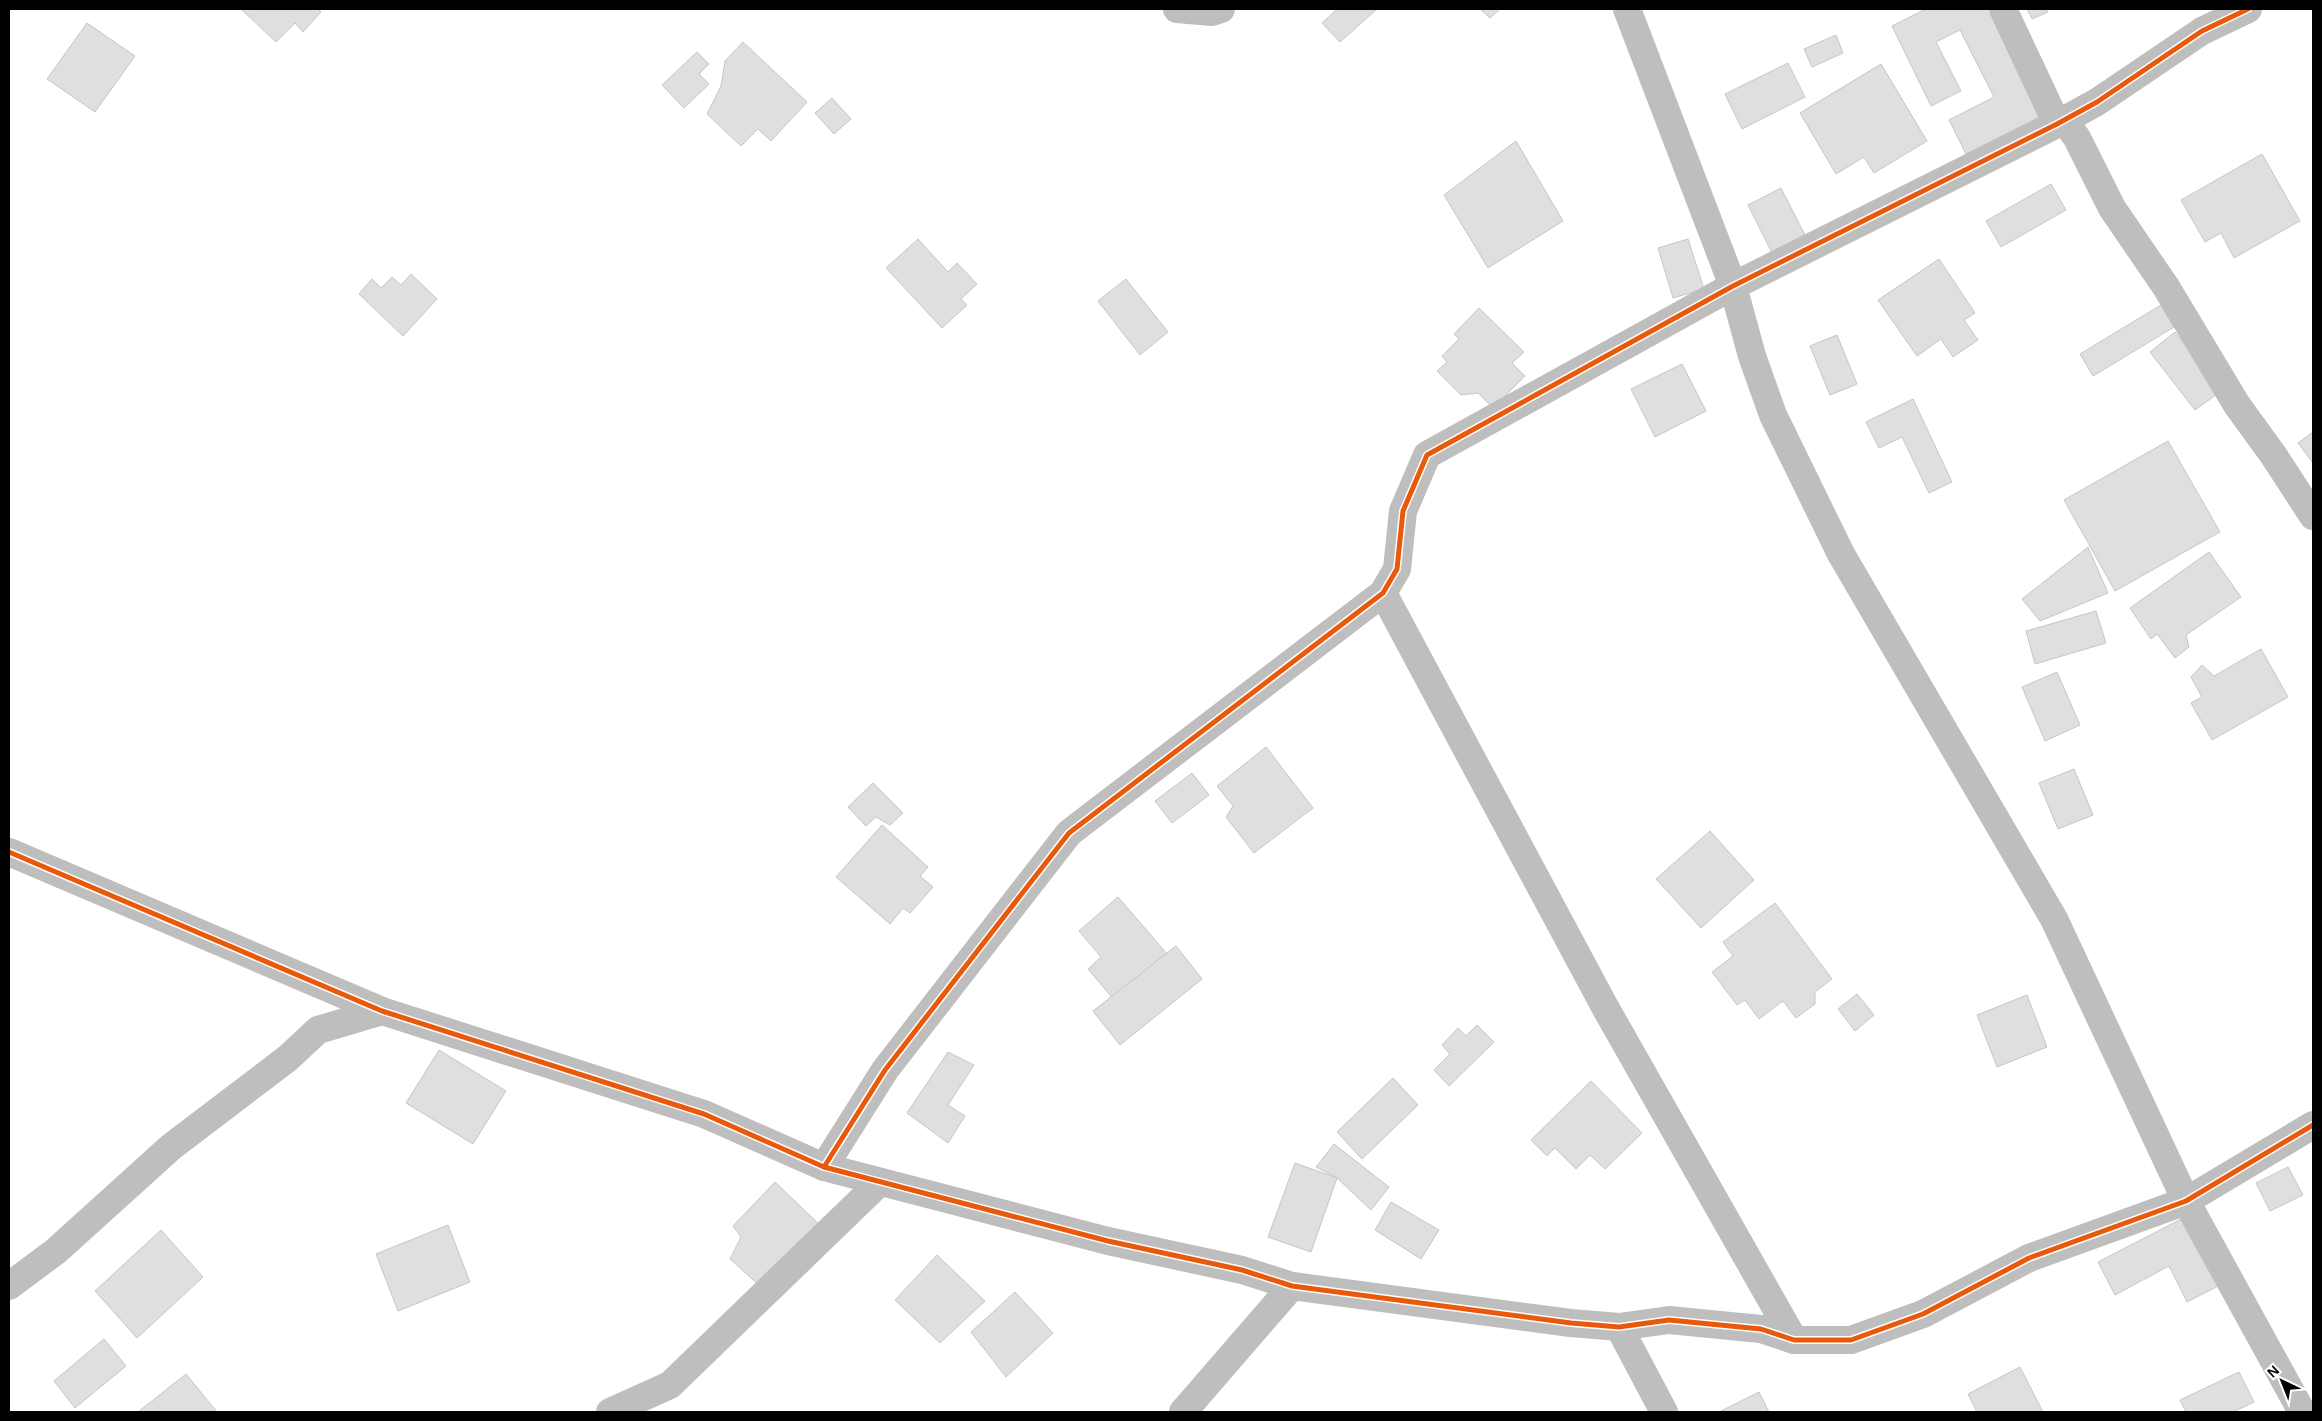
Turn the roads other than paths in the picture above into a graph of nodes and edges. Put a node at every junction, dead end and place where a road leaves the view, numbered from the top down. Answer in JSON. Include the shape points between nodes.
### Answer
{"nodes":[{"id":1,"x":1177,"y":9,"type":"edge"},
{"id":2,"x":1221,"y":9,"type":"edge"},
{"id":3,"x":1627,"y":9,"type":"edge"},
{"id":4,"x":2003,"y":9,"type":"edge"},
{"id":5,"x":2248,"y":9,"type":"edge"},
{"id":6,"x":2060,"y":122,"type":"junction"},
{"id":7,"x":1733,"y":286,"type":"junction"},
{"id":8,"x":2313,"y":516,"type":"edge"},
{"id":9,"x":1382,"y":594,"type":"junction"},
{"id":10,"x":9,"y":852,"type":"edge"},
{"id":11,"x":382,"y":1011,"type":"junction"},
{"id":12,"x":2313,"y":1125,"type":"edge"},
{"id":13,"x":824,"y":1167,"type":"junction"},
{"id":14,"x":880,"y":1182,"type":"junction"},
{"id":15,"x":2186,"y":1201,"type":"junction"},
{"id":16,"x":9,"y":1286,"type":"edge"},
{"id":17,"x":1292,"y":1286,"type":"junction"},
{"id":18,"x":1619,"y":1327,"type":"junction"},
{"id":19,"x":1794,"y":1340,"type":"junction"},
{"id":20,"x":610,"y":1412,"type":"edge"},
{"id":21,"x":1183,"y":1412,"type":"edge"},
{"id":22,"x":1664,"y":1412,"type":"edge"},
{"id":23,"x":2302,"y":1412,"type":"edge"}],
"edges":[{"from":1,"to":2,"type":"street","via":[[1212,12]]},
{"from":3,"to":7,"type":"street"},
{"from":4,"to":6,"type":"street"},
{"from":5,"to":6,"type":"street","via":[[2202,31],[2097,102]]},
{"from":6,"to":7,"type":"street"},
{"from":6,"to":8,"type":"street","via":[[2077,138],[2112,208],[2166,287],[2237,405]]},
{"from":7,"to":9,"type":"street","via":[[1427,455],[1403,511],[1397,569]]},
{"from":7,"to":15,"type":"street","via":[[1752,356],[1774,415],[1841,554],[2054,919]]},
{"from":9,"to":13,"type":"street","via":[[1069,833],[885,1070]]},
{"from":9,"to":19,"type":"street","via":[[1606,1007]]},
{"from":10,"to":11,"type":"street"},
{"from":11,"to":13,"type":"street","via":[[704,1114]]},
{"from":11,"to":16,"type":"street","via":[[318,1030],[288,1058],[171,1147],[56,1251]]},
{"from":12,"to":15,"type":"street"},
{"from":13,"to":14,"type":"street"},
{"from":14,"to":17,"type":"street","via":[[1108,1241],[1242,1270]]},
{"from":14,"to":20,"type":"street","via":[[670,1385]]},
{"from":15,"to":19,"type":"street","via":[[2029,1258],[1923,1314],[1852,1340]]},
{"from":15,"to":23,"type":"street"},
{"from":17,"to":18,"type":"street"},
{"from":17,"to":21,"type":"street"},
{"from":18,"to":19,"type":"street","via":[[1669,1320],[1761,1329]]},
{"from":18,"to":22,"type":"street"}]}
